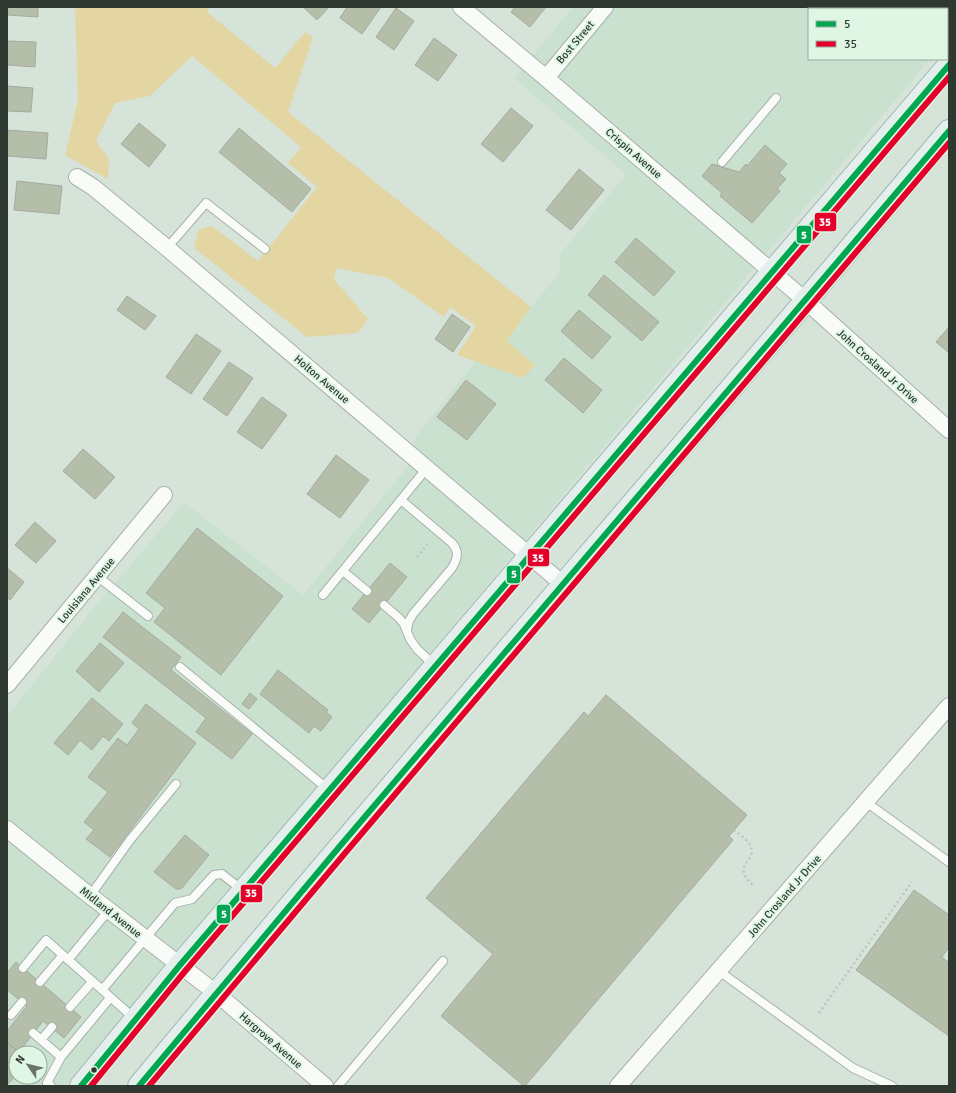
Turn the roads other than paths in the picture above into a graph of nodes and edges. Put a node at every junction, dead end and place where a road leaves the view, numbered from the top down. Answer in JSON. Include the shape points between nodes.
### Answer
{"nodes":[{"id":1,"x":461,"y":7,"type":"edge"},
{"id":2,"x":605,"y":7,"type":"edge"},
{"id":3,"x":946,"y":65,"type":"edge"},
{"id":4,"x":546,"y":78,"type":"junction"},
{"id":5,"x":776,"y":98,"type":"dead end"},
{"id":6,"x":949,"y":131,"type":"edge"},
{"id":7,"x":722,"y":162,"type":"dead end"},
{"id":8,"x":77,"y":177,"type":"dead end"},
{"id":9,"x":167,"y":248,"type":"junction"},
{"id":10,"x":265,"y":249,"type":"dead end"},
{"id":11,"x":773,"y":272,"type":"junction"},
{"id":12,"x":806,"y":301,"type":"junction"},
{"id":13,"x":949,"y":430,"type":"edge"},
{"id":14,"x":427,"y":468,"type":"junction"},
{"id":15,"x":164,"y":495,"type":"dead end"},
{"id":16,"x":400,"y":500,"type":"junction"},
{"id":17,"x":530,"y":556,"type":"junction"},
{"id":18,"x":342,"y":571,"type":"junction"},
{"id":19,"x":98,"y":576,"type":"junction"},
{"id":20,"x":564,"y":585,"type":"junction"},
{"id":21,"x":367,"y":591,"type":"dead end"},
{"id":22,"x":323,"y":594,"type":"dead end"},
{"id":23,"x":384,"y":605,"type":"dead end"},
{"id":24,"x":148,"y":616,"type":"dead end"},
{"id":25,"x":407,"y":629,"type":"junction"},
{"id":26,"x":180,"y":667,"type":"dead end"},
{"id":27,"x":436,"y":667,"type":"junction"},
{"id":28,"x":7,"y":685,"type":"edge"},
{"id":29,"x":949,"y":706,"type":"edge"},
{"id":30,"x":176,"y":784,"type":"dead end"},
{"id":31,"x":330,"y":790,"type":"junction"},
{"id":32,"x":866,"y":802,"type":"junction"},
{"id":33,"x":7,"y":829,"type":"edge"},
{"id":34,"x":949,"y":862,"type":"edge"},
{"id":35,"x":244,"y":891,"type":"junction"},
{"id":36,"x":90,"y":896,"type":"junction"},
{"id":37,"x":109,"y":910,"type":"junction"},
{"id":38,"x":146,"y":938,"type":"junction"},
{"id":39,"x":65,"y":958,"type":"junction"},
{"id":40,"x":443,"y":961,"type":"dead end"},
{"id":41,"x":180,"y":965,"type":"junction"},
{"id":42,"x":23,"y":968,"type":"dead end"},
{"id":43,"x":719,"y":971,"type":"junction"},
{"id":44,"x":40,"y":982,"type":"dead end"},
{"id":45,"x":92,"y":982,"type":"junction"},
{"id":46,"x":102,"y":990,"type":"junction"},
{"id":47,"x":216,"y":993,"type":"junction"},
{"id":48,"x":110,"y":998,"type":"junction"},
{"id":49,"x":22,"y":1002,"type":"dead end"},
{"id":50,"x":70,"y":1007,"type":"dead end"},
{"id":51,"x":11,"y":1015,"type":"edge"},
{"id":52,"x":136,"y":1020,"type":"junction"},
{"id":53,"x":52,"y":1027,"type":"dead end"},
{"id":54,"x":33,"y":1033,"type":"dead end"},
{"id":55,"x":41,"y":1040,"type":"junction"},
{"id":56,"x":61,"y":1057,"type":"junction"},
{"id":57,"x":51,"y":1086,"type":"edge"},
{"id":58,"x":81,"y":1086,"type":"edge"},
{"id":59,"x":139,"y":1086,"type":"edge"},
{"id":60,"x":325,"y":1086,"type":"edge"},
{"id":61,"x":338,"y":1086,"type":"edge"},
{"id":62,"x":618,"y":1086,"type":"edge"},
{"id":63,"x":892,"y":1086,"type":"edge"}],
"edges":[{"from":1,"to":4,"type":"street","name":"Crispin Avenue"},
{"from":2,"to":4,"type":"street","name":"Bost Street"},
{"from":3,"to":11,"type":"main road"},
{"from":4,"to":11,"type":"street","name":"Crispin Avenue"},
{"from":5,"to":7,"type":"lane"},
{"from":6,"to":12,"type":"main road"},
{"from":8,"to":9,"type":"street","name":"Holton Avenue","via":[[93,187]]},
{"from":9,"to":10,"type":"lane","via":[[206,204]]},
{"from":9,"to":14,"type":"street","name":"Holton Avenue"},
{"from":11,"to":12,"type":"street","name":"Crispin Avenue"},
{"from":11,"to":17,"type":"main road"},
{"from":12,"to":13,"type":"street","name":"John Crosland Jr Drive"},
{"from":12,"to":20,"type":"main road"},
{"from":14,"to":16,"type":"lane"},
{"from":14,"to":17,"type":"street","name":"Holton Avenue"},
{"from":15,"to":19,"type":"street","name":"Louisiana Avenue"},
{"from":16,"to":18,"type":"lane"},
{"from":16,"to":25,"type":"lane","via":[[452,543],[458,554],[452,568],[408,621]]},
{"from":17,"to":20,"type":"street","name":"Holton Avenue"},
{"from":17,"to":27,"type":"main road"},
{"from":18,"to":21,"type":"lane"},
{"from":18,"to":22,"type":"lane"},
{"from":19,"to":24,"type":"lane"},
{"from":19,"to":28,"type":"street","name":"Louisiana Avenue"},
{"from":20,"to":47,"type":"main road"},
{"from":23,"to":25,"type":"lane"},
{"from":25,"to":27,"type":"lane","via":[[417,649]]},
{"from":26,"to":31,"type":"lane"},
{"from":27,"to":31,"type":"main road"},
{"from":29,"to":32,"type":"street","name":"John Crosland Jr Drive"},
{"from":30,"to":36,"type":"lane","via":[[130,840]]},
{"from":31,"to":35,"type":"main road"},
{"from":32,"to":34,"type":"lane"},
{"from":32,"to":43,"type":"street","name":"John Crosland Jr Drive"},
{"from":33,"to":36,"type":"street","name":"Midland Avenue"},
{"from":35,"to":38,"type":"lane","via":[[222,874],[214,875],[192,899],[175,903]]},
{"from":35,"to":41,"type":"main road"},
{"from":36,"to":37,"type":"street","name":"Midland Avenue"},
{"from":37,"to":38,"type":"street","name":"Midland Avenue"},
{"from":37,"to":39,"type":"lane"},
{"from":38,"to":41,"type":"street","name":"Midland Avenue"},
{"from":38,"to":46,"type":"lane"},
{"from":39,"to":42,"type":"lane","via":[[46,940]]},
{"from":39,"to":44,"type":"lane"},
{"from":39,"to":45,"type":"lane"},
{"from":40,"to":61,"type":"lane"},
{"from":41,"to":47,"type":"street","name":"Midland Avenue"},
{"from":41,"to":52,"type":"main road"},
{"from":43,"to":62,"type":"street","name":"John Crosland Jr Drive"},
{"from":43,"to":63,"type":"lane","via":[[853,1068]]},
{"from":45,"to":46,"type":"lane"},
{"from":45,"to":50,"type":"lane"},
{"from":46,"to":48,"type":"lane"},
{"from":47,"to":59,"type":"main road"},
{"from":47,"to":60,"type":"street","name":"Hargrove Avenue"},
{"from":48,"to":52,"type":"lane"},
{"from":48,"to":56,"type":"lane"},
{"from":49,"to":51,"type":"lane"},
{"from":52,"to":58,"type":"main road"},
{"from":53,"to":55,"type":"lane"},
{"from":54,"to":55,"type":"lane"},
{"from":55,"to":56,"type":"lane"},
{"from":56,"to":57,"type":"lane","via":[[48,1083]]}]}
